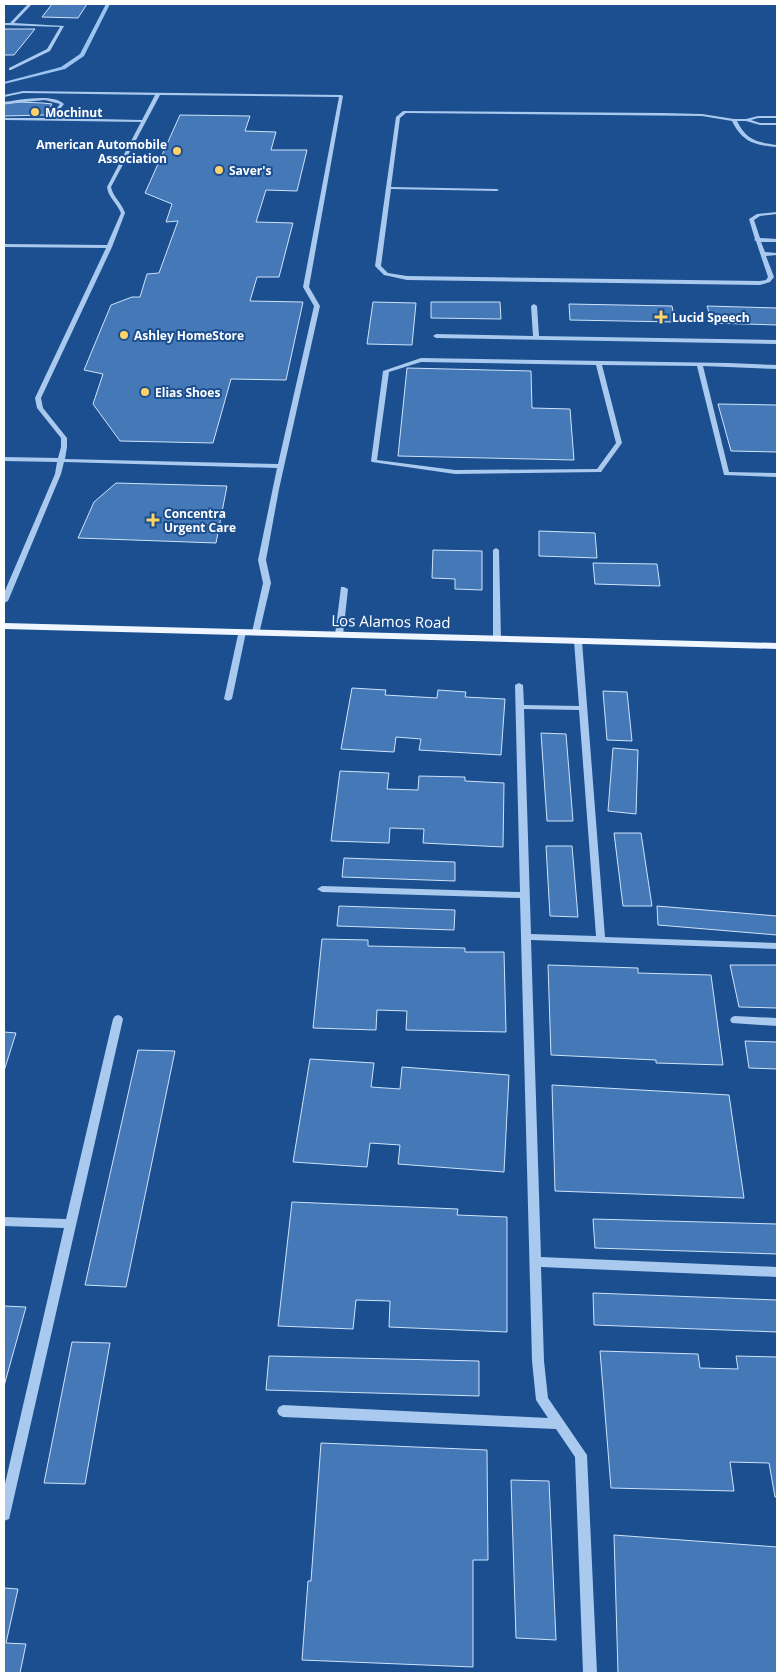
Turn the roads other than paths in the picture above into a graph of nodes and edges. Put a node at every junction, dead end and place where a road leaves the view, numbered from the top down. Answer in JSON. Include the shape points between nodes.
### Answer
{"nodes":[{"id":1,"x":30,"y":4,"type":"edge"},
{"id":2,"x":4,"y":24,"type":"edge"},
{"id":3,"x":10,"y":24,"type":"junction"},
{"id":4,"x":10,"y":69,"type":"dead end"},
{"id":5,"x":158,"y":94,"type":"junction"},
{"id":6,"x":4,"y":96,"type":"edge"},
{"id":7,"x":4,"y":102,"type":"edge"},
{"id":8,"x":777,"y":117,"type":"edge"},
{"id":9,"x":4,"y":119,"type":"edge"},
{"id":10,"x":50,"y":120,"type":"junction"},
{"id":11,"x":734,"y":120,"type":"junction"},
{"id":12,"x":746,"y":120,"type":"junction"},
{"id":13,"x":142,"y":121,"type":"junction"},
{"id":14,"x":777,"y":124,"type":"edge"},
{"id":15,"x":777,"y":146,"type":"edge"},
{"id":16,"x":389,"y":188,"type":"junction"},
{"id":17,"x":497,"y":190,"type":"dead end"},
{"id":18,"x":777,"y":213,"type":"edge"},
{"id":19,"x":757,"y":240,"type":"junction"},
{"id":20,"x":777,"y":240,"type":"edge"},
{"id":21,"x":4,"y":245,"type":"edge"},
{"id":22,"x":109,"y":247,"type":"junction"},
{"id":23,"x":762,"y":254,"type":"junction"},
{"id":24,"x":777,"y":254,"type":"edge"},
{"id":25,"x":534,"y":306,"type":"dead end"},
{"id":26,"x":436,"y":336,"type":"dead end"},
{"id":27,"x":536,"y":338,"type":"junction"},
{"id":28,"x":777,"y":342,"type":"edge"},
{"id":29,"x":599,"y":363,"type":"junction"},
{"id":30,"x":700,"y":364,"type":"junction"},
{"id":31,"x":777,"y":367,"type":"edge"},
{"id":32,"x":4,"y":459,"type":"edge"},
{"id":33,"x":61,"y":461,"type":"junction"},
{"id":34,"x":281,"y":466,"type":"junction"},
{"id":35,"x":777,"y":475,"type":"edge"},
{"id":36,"x":496,"y":550,"type":"dead end"},
{"id":37,"x":344,"y":589,"type":"dead end"},
{"id":38,"x":4,"y":601,"type":"edge"},
{"id":39,"x":4,"y":626,"type":"edge"},
{"id":40,"x":242,"y":632,"type":"junction"},
{"id":41,"x":256,"y":632,"type":"junction"},
{"id":42,"x":339,"y":635,"type":"junction"},
{"id":43,"x":498,"y":639,"type":"junction"},
{"id":44,"x":578,"y":641,"type":"junction"},
{"id":45,"x":777,"y":646,"type":"edge"},
{"id":46,"x":519,"y":685,"type":"dead end"},
{"id":47,"x":228,"y":699,"type":"dead end"},
{"id":48,"x":520,"y":707,"type":"junction"},
{"id":49,"x":583,"y":708,"type":"junction"},
{"id":50,"x":322,"y":889,"type":"dead end"},
{"id":51,"x":525,"y":895,"type":"junction"},
{"id":52,"x":526,"y":937,"type":"junction"},
{"id":53,"x":602,"y":940,"type":"junction"},
{"id":54,"x":777,"y":946,"type":"edge"},
{"id":55,"x":118,"y":1019,"type":"dead end"},
{"id":56,"x":735,"y":1020,"type":"dead end"},
{"id":57,"x":777,"y":1022,"type":"edge"},
{"id":58,"x":4,"y":1222,"type":"edge"},
{"id":59,"x":71,"y":1224,"type":"junction"},
{"id":60,"x":536,"y":1262,"type":"junction"},
{"id":61,"x":777,"y":1272,"type":"edge"},
{"id":62,"x":284,"y":1411,"type":"dead end"},
{"id":63,"x":560,"y":1424,"type":"junction"},
{"id":64,"x":4,"y":1515,"type":"edge"},
{"id":65,"x":590,"y":1673,"type":"edge"}],
"edges":[{"from":1,"to":3,"type":"street"},
{"from":2,"to":3,"type":"street"},
{"from":3,"to":4,"type":"street","via":[[62,26],[50,50]]},
{"from":5,"to":6,"type":"street","via":[[23,92]]},
{"from":5,"to":13,"type":"street"},
{"from":5,"to":34,"type":"street","via":[[341,96],[306,287],[317,306]]},
{"from":7,"to":10,"type":"street","via":[[60,102],[62,104]]},
{"from":8,"to":12,"type":"street"},
{"from":9,"to":10,"type":"street"},
{"from":10,"to":13,"type":"street"},
{"from":11,"to":12,"type":"street"},
{"from":11,"to":15,"type":"street","via":[[748,140]]},
{"from":11,"to":16,"type":"street","via":[[663,114],[405,112],[398,118]]},
{"from":12,"to":14,"type":"street"},
{"from":13,"to":22,"type":"street","via":[[109,187],[123,213]]},
{"from":16,"to":17,"type":"street"},
{"from":16,"to":23,"type":"street","via":[[378,266],[381,271],[394,276],[750,284],[768,281],[770,277]]},
{"from":18,"to":19,"type":"street","via":[[751,219]]},
{"from":19,"to":20,"type":"street"},
{"from":19,"to":23,"type":"street"},
{"from":21,"to":22,"type":"street"},
{"from":22,"to":33,"type":"street","via":[[38,398],[40,408],[64,438]]},
{"from":23,"to":24,"type":"street"},
{"from":25,"to":27,"type":"street"},
{"from":26,"to":27,"type":"street"},
{"from":27,"to":28,"type":"street"},
{"from":29,"to":29,"type":"street","via":[[421,360],[386,371],[374,461],[455,472],[599,471],[619,443]]},
{"from":29,"to":30,"type":"street"},
{"from":30,"to":31,"type":"street"},
{"from":30,"to":35,"type":"street","via":[[726,474]]},
{"from":32,"to":33,"type":"street"},
{"from":33,"to":34,"type":"street"},
{"from":33,"to":38,"type":"street"},
{"from":34,"to":41,"type":"street","via":[[262,560],[267,583]]},
{"from":36,"to":43,"type":"street"},
{"from":37,"to":42,"type":"street"},
{"from":39,"to":40,"type":"main road","name":"Los Alamos Road"},
{"from":40,"to":41,"type":"main road","name":"Los Alamos Road"},
{"from":40,"to":47,"type":"street"},
{"from":41,"to":42,"type":"main road","name":"Los Alamos Road"},
{"from":42,"to":43,"type":"main road","name":"Los Alamos Road"},
{"from":43,"to":44,"type":"main road","name":"Los Alamos Road"},
{"from":44,"to":45,"type":"main road","name":"Los Alamos Road"},
{"from":44,"to":49,"type":"street"},
{"from":46,"to":48,"type":"street"},
{"from":48,"to":49,"type":"street"},
{"from":48,"to":51,"type":"street"},
{"from":49,"to":53,"type":"street"},
{"from":50,"to":51,"type":"street"},
{"from":51,"to":52,"type":"street"},
{"from":52,"to":53,"type":"street"},
{"from":52,"to":60,"type":"street"},
{"from":53,"to":54,"type":"street"},
{"from":55,"to":59,"type":"street"},
{"from":56,"to":57,"type":"street"},
{"from":58,"to":59,"type":"street"},
{"from":59,"to":64,"type":"street"},
{"from":60,"to":61,"type":"street"},
{"from":60,"to":63,"type":"street","via":[[542,1400]]},
{"from":62,"to":63,"type":"street"},
{"from":63,"to":65,"type":"street","via":[[582,1455]]}]}
